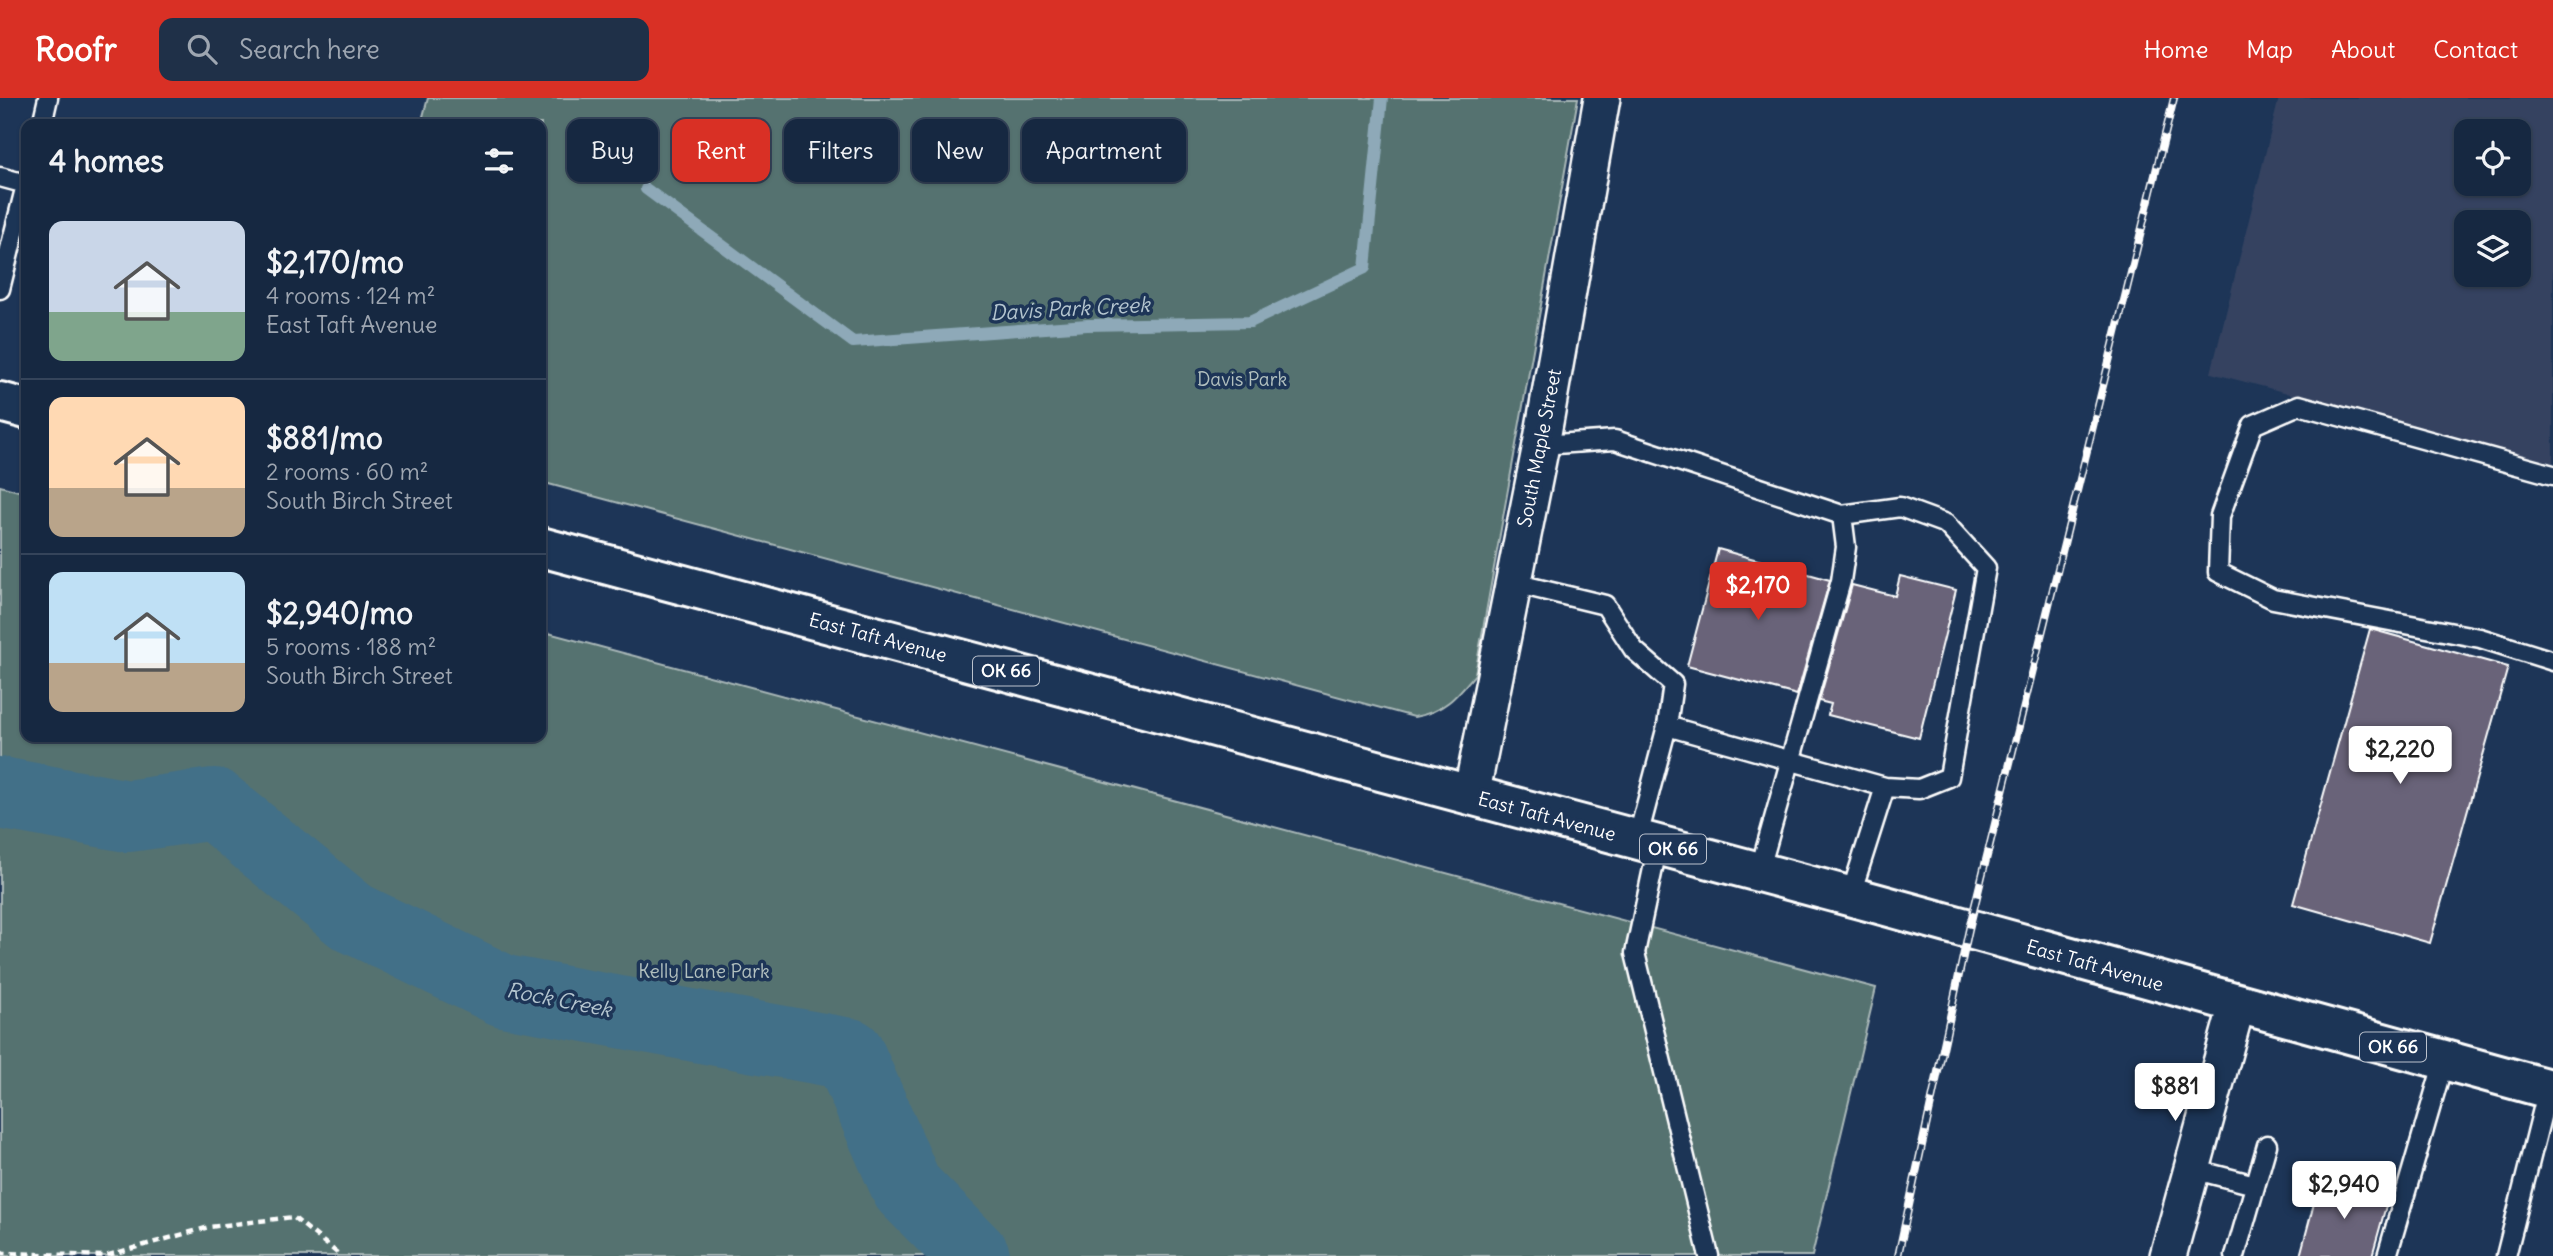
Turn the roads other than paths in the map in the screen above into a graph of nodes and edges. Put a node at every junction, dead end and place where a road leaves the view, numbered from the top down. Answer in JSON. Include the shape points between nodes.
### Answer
{"nodes":[{"id":1,"x":48,"y":98,"type":"edge"},
{"id":2,"x":1602,"y":98,"type":"edge"},
{"id":3,"x":43,"y":119,"type":"edge"},
{"id":4,"x":0,"y":177,"type":"edge"},
{"id":5,"x":21,"y":183,"type":"edge"},
{"id":6,"x":21,"y":205,"type":"edge"},
{"id":7,"x":0,"y":289,"type":"edge"},
{"id":8,"x":0,"y":402,"type":"edge"},
{"id":9,"x":21,"y":408,"type":"edge"},
{"id":10,"x":1541,"y":444,"type":"junction"},
{"id":11,"x":2553,"y":475,"type":"edge"},
{"id":12,"x":1842,"y":515,"type":"junction"},
{"id":13,"x":546,"y":548,"type":"edge"},
{"id":14,"x":1514,"y":583,"type":"junction"},
{"id":15,"x":2553,"y":662,"type":"edge"},
{"id":16,"x":1667,"y":726,"type":"junction"},
{"id":17,"x":1791,"y":759,"type":"junction"},
{"id":18,"x":1885,"y":787,"type":"junction"},
{"id":19,"x":1471,"y":796,"type":"junction"},
{"id":20,"x":1648,"y":842,"type":"junction"},
{"id":21,"x":1759,"y":872,"type":"junction"},
{"id":22,"x":1850,"y":897,"type":"junction"},
{"id":23,"x":2237,"y":1004,"type":"junction"},
{"id":24,"x":2444,"y":1061,"type":"junction"},
{"id":25,"x":2552,"y":1083,"type":"edge"},
{"id":26,"x":2267,"y":1144,"type":"dead end"},
{"id":27,"x":2192,"y":1168,"type":"junction"},
{"id":28,"x":2255,"y":1185,"type":"junction"},
{"id":29,"x":1709,"y":1256,"type":"edge"},
{"id":30,"x":2168,"y":1256,"type":"edge"},
{"id":31,"x":2235,"y":1256,"type":"edge"},
{"id":32,"x":2387,"y":1256,"type":"edge"},
{"id":33,"x":2506,"y":1256,"type":"edge"}],
"edges":[{"from":1,"to":3,"type":"lane"},
{"from":2,"to":10,"type":"street","name":"South Maple Street"},
{"from":4,"to":5,"type":"lane"},
{"from":6,"to":7,"type":"lane"},
{"from":8,"to":9,"type":"main road"},
{"from":10,"to":12,"type":"lane","via":[[1615,440]]},
{"from":10,"to":14,"type":"street","name":"South Maple Street"},
{"from":11,"to":15,"type":"lane","via":[[2299,405],[2253,425],[2220,516],[2218,572],[2273,599],[2480,638]]},
{"from":12,"to":17,"type":"lane","via":[[1846,547],[1841,581]]},
{"from":12,"to":18,"type":"lane","via":[[1900,507],[1946,524],[1986,568],[1949,778],[1919,789]]},
{"from":13,"to":19,"type":"main road","name":"East Taft Avenue","number":"OK 66"},
{"from":14,"to":16,"type":"lane","via":[[1605,605],[1634,650],[1673,684]]},
{"from":14,"to":19,"type":"street","name":"South Maple Street"},
{"from":16,"to":17,"type":"lane"},
{"from":16,"to":20,"type":"lane"},
{"from":17,"to":18,"type":"lane"},
{"from":17,"to":21,"type":"lane"},
{"from":18,"to":22,"type":"lane"},
{"from":19,"to":20,"type":"main road","name":"East Taft Avenue","number":"OK 66"},
{"from":20,"to":21,"type":"main road","name":"East Taft Avenue","number":"OK 66"},
{"from":20,"to":29,"type":"lane","via":[[1635,953]]},
{"from":21,"to":22,"type":"main road","name":"East Taft Avenue","number":"OK 66"},
{"from":22,"to":23,"type":"main road","name":"East Taft Avenue","number":"OK 66"},
{"from":23,"to":24,"type":"main road","name":"East Taft Avenue","number":"OK 66"},
{"from":23,"to":27,"type":"street"},
{"from":24,"to":25,"type":"main road","name":"East Taft Avenue","number":"OK 66"},
{"from":24,"to":32,"type":"lane"},
{"from":25,"to":33,"type":"lane"},
{"from":26,"to":28,"type":"lane"},
{"from":27,"to":28,"type":"lane"},
{"from":27,"to":30,"type":"street"},
{"from":28,"to":31,"type":"lane"}]}
